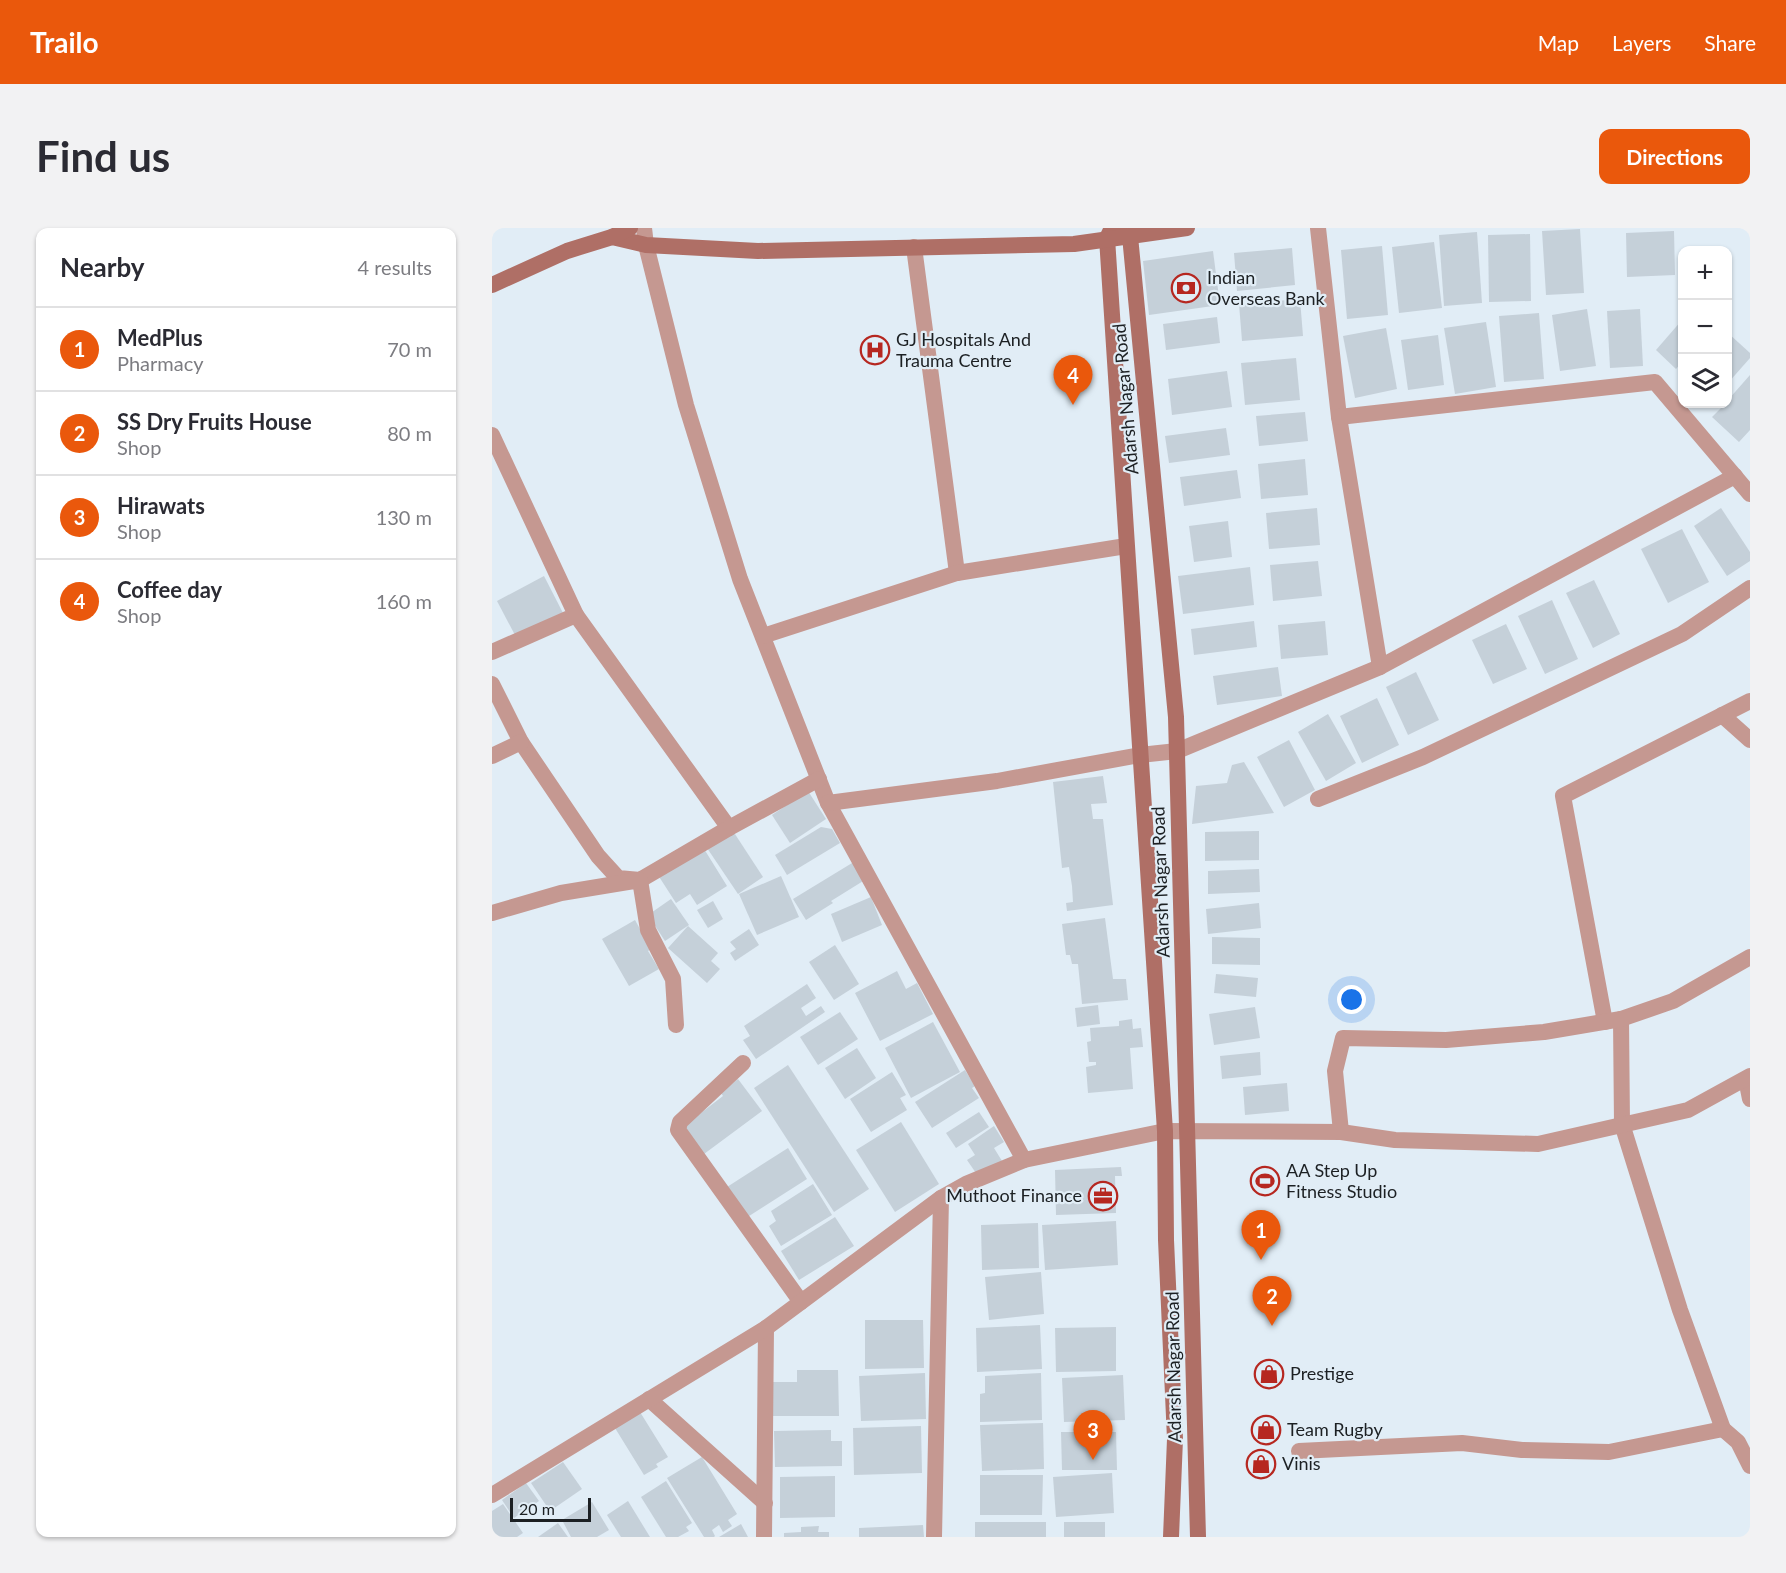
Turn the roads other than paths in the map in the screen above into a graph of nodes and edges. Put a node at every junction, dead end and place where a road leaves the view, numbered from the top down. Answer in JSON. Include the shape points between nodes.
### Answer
{"nodes":[{"id":1,"x":630,"y":228,"type":"edge"},
{"id":2,"x":644,"y":228,"type":"edge"},
{"id":3,"x":1187,"y":228,"type":"edge"},
{"id":4,"x":1318,"y":228,"type":"edge"},
{"id":5,"x":1128,"y":232,"type":"edge"},
{"id":6,"x":1109,"y":233,"type":"edge"},
{"id":7,"x":612,"y":237,"type":"junction"},
{"id":8,"x":646,"y":245,"type":"junction"},
{"id":9,"x":914,"y":247,"type":"junction"},
{"id":10,"x":492,"y":285,"type":"edge"},
{"id":11,"x":1339,"y":417,"type":"junction"},
{"id":12,"x":492,"y":435,"type":"edge"},
{"id":13,"x":1736,"y":476,"type":"junction"},
{"id":14,"x":1750,"y":494,"type":"edge"},
{"id":15,"x":1126,"y":546,"type":"junction"},
{"id":16,"x":957,"y":573,"type":"junction"},
{"id":17,"x":1750,"y":588,"type":"edge"},
{"id":18,"x":576,"y":615,"type":"junction"},
{"id":19,"x":763,"y":636,"type":"junction"},
{"id":20,"x":492,"y":652,"type":"edge"},
{"id":21,"x":1380,"y":668,"type":"junction"},
{"id":22,"x":492,"y":684,"type":"edge"},
{"id":23,"x":1750,"y":701,"type":"edge"},
{"id":24,"x":1722,"y":715,"type":"junction"},
{"id":25,"x":1750,"y":740,"type":"edge"},
{"id":26,"x":521,"y":742,"type":"junction"},
{"id":27,"x":1177,"y":751,"type":"junction"},
{"id":28,"x":1140,"y":755,"type":"junction"},
{"id":29,"x":492,"y":756,"type":"edge"},
{"id":30,"x":819,"y":779,"type":"junction"},
{"id":31,"x":1318,"y":799,"type":"dead end"},
{"id":32,"x":828,"y":803,"type":"junction"},
{"id":33,"x":729,"y":828,"type":"junction"},
{"id":34,"x":640,"y":880,"type":"junction"},
{"id":35,"x":492,"y":913,"type":"edge"},
{"id":36,"x":1750,"y":957,"type":"edge"},
{"id":37,"x":1613,"y":1021,"type":"junction"},
{"id":38,"x":676,"y":1025,"type":"dead end"},
{"id":39,"x":743,"y":1063,"type":"dead end"},
{"id":40,"x":1748,"y":1078,"type":"edge"},
{"id":41,"x":1750,"y":1099,"type":"edge"},
{"id":42,"x":1622,"y":1124,"type":"junction"},
{"id":43,"x":1165,"y":1131,"type":"junction"},
{"id":44,"x":1187,"y":1131,"type":"junction"},
{"id":45,"x":1341,"y":1132,"type":"junction"},
{"id":46,"x":1024,"y":1161,"type":"junction"},
{"id":47,"x":941,"y":1198,"type":"junction"},
{"id":48,"x":801,"y":1302,"type":"junction"},
{"id":49,"x":766,"y":1328,"type":"junction"},
{"id":50,"x":649,"y":1399,"type":"junction"},
{"id":51,"x":1723,"y":1429,"type":"junction"},
{"id":52,"x":1299,"y":1451,"type":"dead end"},
{"id":53,"x":1750,"y":1466,"type":"edge"},
{"id":54,"x":492,"y":1494,"type":"edge"},
{"id":55,"x":765,"y":1503,"type":"junction"},
{"id":56,"x":764,"y":1537,"type":"edge"},
{"id":57,"x":934,"y":1537,"type":"edge"},
{"id":58,"x":1171,"y":1537,"type":"edge"},
{"id":59,"x":1198,"y":1537,"type":"edge"}],
"edges":[{"from":1,"to":7,"type":"main road"},
{"from":2,"to":8,"type":"street"},
{"from":3,"to":5,"type":"main road"},
{"from":4,"to":11,"type":"street"},
{"from":5,"to":6,"type":"main road"},
{"from":5,"to":27,"type":"main road","name":"Adarsh Nagar Road"},
{"from":6,"to":9,"type":"main road","via":[[1074,244]]},
{"from":6,"to":15,"type":"main road","name":"Adarsh Nagar Road"},
{"from":7,"to":8,"type":"main road"},
{"from":7,"to":10,"type":"main road","via":[[567,251]]},
{"from":8,"to":9,"type":"main road","via":[[758,251]]},
{"from":8,"to":19,"type":"street","via":[[686,405],[740,579]]},
{"from":9,"to":16,"type":"street"},
{"from":11,"to":13,"type":"street","via":[[1655,382]]},
{"from":11,"to":21,"type":"street"},
{"from":12,"to":18,"type":"street"},
{"from":13,"to":14,"type":"street"},
{"from":13,"to":21,"type":"street"},
{"from":15,"to":16,"type":"street"},
{"from":15,"to":28,"type":"main road","name":"Adarsh Nagar Road"},
{"from":16,"to":19,"type":"street"},
{"from":17,"to":31,"type":"street","via":[[1682,634],[1423,757]]},
{"from":18,"to":20,"type":"street"},
{"from":18,"to":33,"type":"street"},
{"from":19,"to":30,"type":"street"},
{"from":21,"to":27,"type":"street"},
{"from":22,"to":26,"type":"street"},
{"from":23,"to":24,"type":"street"},
{"from":24,"to":25,"type":"street"},
{"from":24,"to":37,"type":"street","via":[[1563,796]]},
{"from":26,"to":29,"type":"street"},
{"from":26,"to":34,"type":"street","via":[[597,856],[618,878]]},
{"from":27,"to":28,"type":"street"},
{"from":27,"to":44,"type":"main road","name":"Adarsh Nagar Road"},
{"from":28,"to":32,"type":"street","via":[[997,781]]},
{"from":28,"to":43,"type":"main road","name":"Adarsh Nagar Road"},
{"from":30,"to":32,"type":"street"},
{"from":30,"to":33,"type":"street"},
{"from":32,"to":46,"type":"street"},
{"from":33,"to":34,"type":"street"},
{"from":34,"to":35,"type":"street","via":[[561,893]]},
{"from":34,"to":38,"type":"street","via":[[648,930],[674,979]]},
{"from":36,"to":37,"type":"street","via":[[1673,1001]]},
{"from":37,"to":42,"type":"street"},
{"from":37,"to":45,"type":"street","via":[[1544,1032],[1446,1040],[1343,1038],[1335,1071]]},
{"from":39,"to":48,"type":"street","via":[[680,1122],[678,1130]]},
{"from":40,"to":41,"type":"street"},
{"from":40,"to":42,"type":"street","via":[[1688,1110]]},
{"from":42,"to":45,"type":"street","via":[[1538,1144],[1395,1140]]},
{"from":42,"to":51,"type":"street","via":[[1680,1310]]},
{"from":43,"to":44,"type":"street"},
{"from":43,"to":46,"type":"street"},
{"from":43,"to":58,"type":"main road","name":"Adarsh Nagar Road","via":[[1175,1439]]},
{"from":44,"to":45,"type":"street"},
{"from":44,"to":59,"type":"main road","name":"Adarsh Nagar Road"},
{"from":46,"to":47,"type":"street"},
{"from":47,"to":48,"type":"street"},
{"from":47,"to":57,"type":"street"},
{"from":48,"to":49,"type":"street"},
{"from":49,"to":50,"type":"street"},
{"from":49,"to":55,"type":"street"},
{"from":50,"to":54,"type":"street"},
{"from":50,"to":55,"type":"street"},
{"from":51,"to":52,"type":"street","via":[[1609,1452],[1522,1450],[1462,1443]]},
{"from":51,"to":53,"type":"street","via":[[1738,1442]]},
{"from":55,"to":56,"type":"street"}]}
